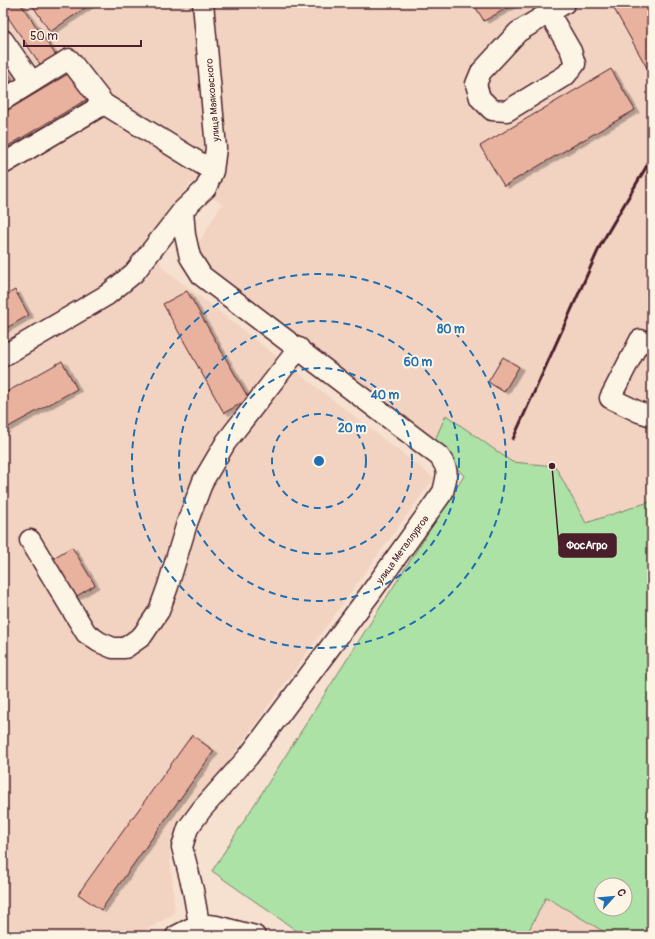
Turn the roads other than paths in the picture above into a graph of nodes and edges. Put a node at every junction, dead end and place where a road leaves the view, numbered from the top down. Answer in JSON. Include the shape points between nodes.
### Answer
{"nodes":[{"id":1,"x":203,"y":3,"type":"edge"},
{"id":2,"x":557,"y":8,"type":"edge"},
{"id":3,"x":3,"y":40,"type":"edge"},
{"id":4,"x":32,"y":82,"type":"junction"},
{"id":5,"x":3,"y":100,"type":"edge"},
{"id":6,"x":104,"y":104,"type":"junction"},
{"id":7,"x":3,"y":164,"type":"edge"},
{"id":8,"x":213,"y":171,"type":"junction"},
{"id":9,"x":183,"y":210,"type":"junction"},
{"id":10,"x":652,"y":343,"type":"edge"},
{"id":11,"x":299,"y":348,"type":"junction"},
{"id":12,"x":3,"y":356,"type":"edge"},
{"id":13,"x":652,"y":416,"type":"edge"},
{"id":14,"x":30,"y":540,"type":"dead end"},
{"id":15,"x":196,"y":932,"type":"edge"},
{"id":16,"x":176,"y":936,"type":"edge"},
{"id":17,"x":255,"y":936,"type":"edge"}],
"edges":[{"from":1,"to":8,"type":"street","name":"улица Маяковского","via":[[216,148]]},
{"from":2,"to":2,"type":"street","via":[[518,32],[481,72],[476,84],[480,98],[492,110],[507,111],[566,75],[575,64]]},
{"from":3,"to":4,"type":"street"},
{"from":4,"to":5,"type":"street"},
{"from":4,"to":6,"type":"street","via":[[69,59]]},
{"from":6,"to":7,"type":"street"},
{"from":6,"to":8,"type":"street"},
{"from":8,"to":9,"type":"street","name":"улица Маяковского","via":[[206,188]]},
{"from":9,"to":11,"type":"street","name":"улица Металлургов","via":[[190,257],[202,276]]},
{"from":9,"to":12,"type":"street","name":"улица Маяковского","via":[[134,273],[107,295]]},
{"from":10,"to":13,"type":"street","via":[[640,340],[610,398]]},
{"from":11,"to":14,"type":"street","via":[[226,442],[203,481],[159,611],[142,636],[125,648],[113,648],[86,633]]},
{"from":11,"to":15,"type":"street","name":"улица Металлургов","via":[[439,456],[446,465],[447,476],[443,492],[370,594],[248,757],[188,828],[182,847],[193,890]]},
{"from":15,"to":16,"type":"street"},
{"from":15,"to":17,"type":"street","via":[[216,926]]}]}
